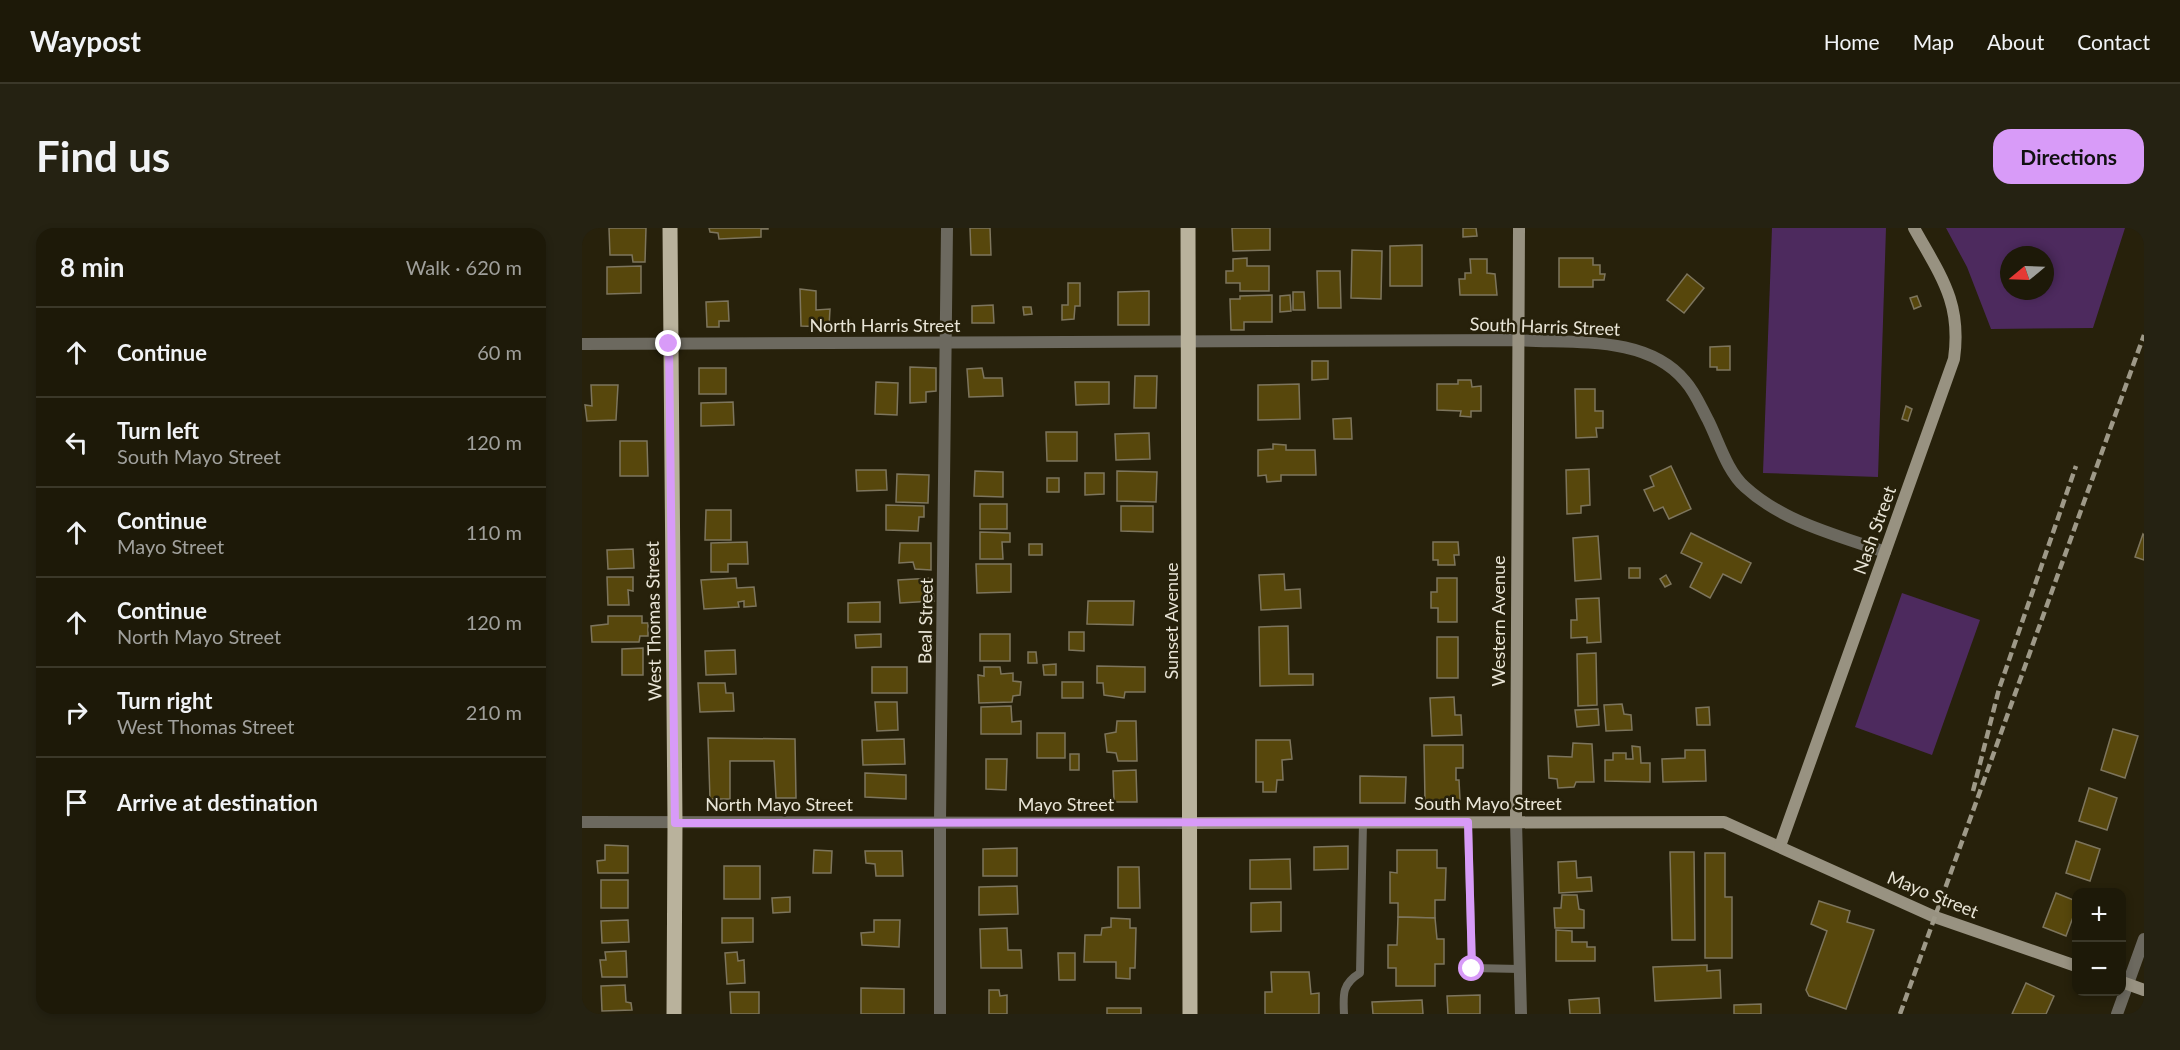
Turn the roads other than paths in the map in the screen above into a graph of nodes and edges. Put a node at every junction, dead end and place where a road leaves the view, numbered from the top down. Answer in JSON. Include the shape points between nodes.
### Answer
{"nodes":[{"id":1,"x":670,"y":228,"type":"edge"},
{"id":2,"x":947,"y":228,"type":"edge"},
{"id":3,"x":1188,"y":228,"type":"edge"},
{"id":4,"x":1519,"y":228,"type":"edge"},
{"id":5,"x":1914,"y":228,"type":"edge"},
{"id":6,"x":1517,"y":340,"type":"junction"},
{"id":7,"x":947,"y":342,"type":"junction"},
{"id":8,"x":1188,"y":342,"type":"junction"},
{"id":9,"x":582,"y":344,"type":"edge"},
{"id":10,"x":669,"y":344,"type":"junction"},
{"id":11,"x":1885,"y":552,"type":"junction"},
{"id":12,"x":940,"y":821,"type":"junction"},
{"id":13,"x":1516,"y":821,"type":"junction"},
{"id":14,"x":582,"y":822,"type":"edge"},
{"id":15,"x":1363,"y":822,"type":"junction"},
{"id":16,"x":1468,"y":822,"type":"junction"},
{"id":17,"x":675,"y":823,"type":"junction"},
{"id":18,"x":1192,"y":823,"type":"junction"},
{"id":19,"x":1780,"y":846,"type":"junction"},
{"id":20,"x":2144,"y":939,"type":"edge"},
{"id":21,"x":2072,"y":965,"type":"edge"},
{"id":22,"x":1520,"y":969,"type":"junction"},
{"id":23,"x":2126,"y":981,"type":"edge"},
{"id":24,"x":2126,"y":983,"type":"edge"},
{"id":25,"x":2144,"y":990,"type":"edge"},
{"id":26,"x":2122,"y":996,"type":"edge"},
{"id":27,"x":674,"y":1014,"type":"edge"},
{"id":28,"x":940,"y":1014,"type":"edge"},
{"id":29,"x":1190,"y":1014,"type":"edge"},
{"id":30,"x":1344,"y":1014,"type":"edge"},
{"id":31,"x":1521,"y":1014,"type":"edge"},
{"id":32,"x":2117,"y":1014,"type":"edge"}],
"edges":[{"from":1,"to":10,"type":"main road","name":"West Thomas Street"},
{"from":2,"to":7,"type":"street","name":"Beal Street"},
{"from":3,"to":8,"type":"main road","name":"Sunset Avenue"},
{"from":4,"to":6,"type":"street","name":"Western Avenue"},
{"from":5,"to":11,"type":"street","name":"Nash Street","via":[[1948,291],[1957,322],[1957,338],[1948,376]]},
{"from":6,"to":8,"type":"street","name":"South Harris Street"},
{"from":6,"to":11,"type":"street","name":"South Harris Street","via":[[1625,347],[1648,353],[1684,379],[1693,391],[1743,486],[1790,517]]},
{"from":6,"to":13,"type":"street","name":"Western Avenue"},
{"from":7,"to":8,"type":"street","name":"North Harris Street"},
{"from":7,"to":10,"type":"street","name":"North Harris Street"},
{"from":7,"to":12,"type":"street","name":"Beal Street"},
{"from":8,"to":18,"type":"main road","name":"Sunset Avenue"},
{"from":9,"to":10,"type":"street","name":"North Harris Street"},
{"from":10,"to":17,"type":"main road","name":"West Thomas Street"},
{"from":11,"to":19,"type":"street","name":"Nash Street"},
{"from":12,"to":17,"type":"street","name":"North Mayo Street"},
{"from":12,"to":18,"type":"street","name":"Mayo Street"},
{"from":12,"to":28,"type":"street","name":"Beal Street"},
{"from":13,"to":16,"type":"street","name":"South Mayo Street"},
{"from":13,"to":19,"type":"street","name":"South Mayo Street","via":[[1724,822]]},
{"from":13,"to":22,"type":"street","name":"Western Avenue"},
{"from":14,"to":17,"type":"street","name":"North Mayo Street"},
{"from":15,"to":16,"type":"street","name":"South Mayo Street"},
{"from":15,"to":18,"type":"street","name":"South Mayo Street"},
{"from":15,"to":30,"type":"lane","via":[[1360,973],[1343,988]]},
{"from":16,"to":22,"type":"lane","via":[[1472,969]]},
{"from":17,"to":27,"type":"main road","name":"West Thomas Street"},
{"from":18,"to":29,"type":"main road","name":"Sunset Avenue"},
{"from":19,"to":21,"type":"street","name":"Mayo Street","via":[[1935,917]]},
{"from":20,"to":23,"type":"street"},
{"from":22,"to":31,"type":"street","name":"Western Avenue"},
{"from":24,"to":25,"type":"street"},
{"from":26,"to":32,"type":"street"}]}
